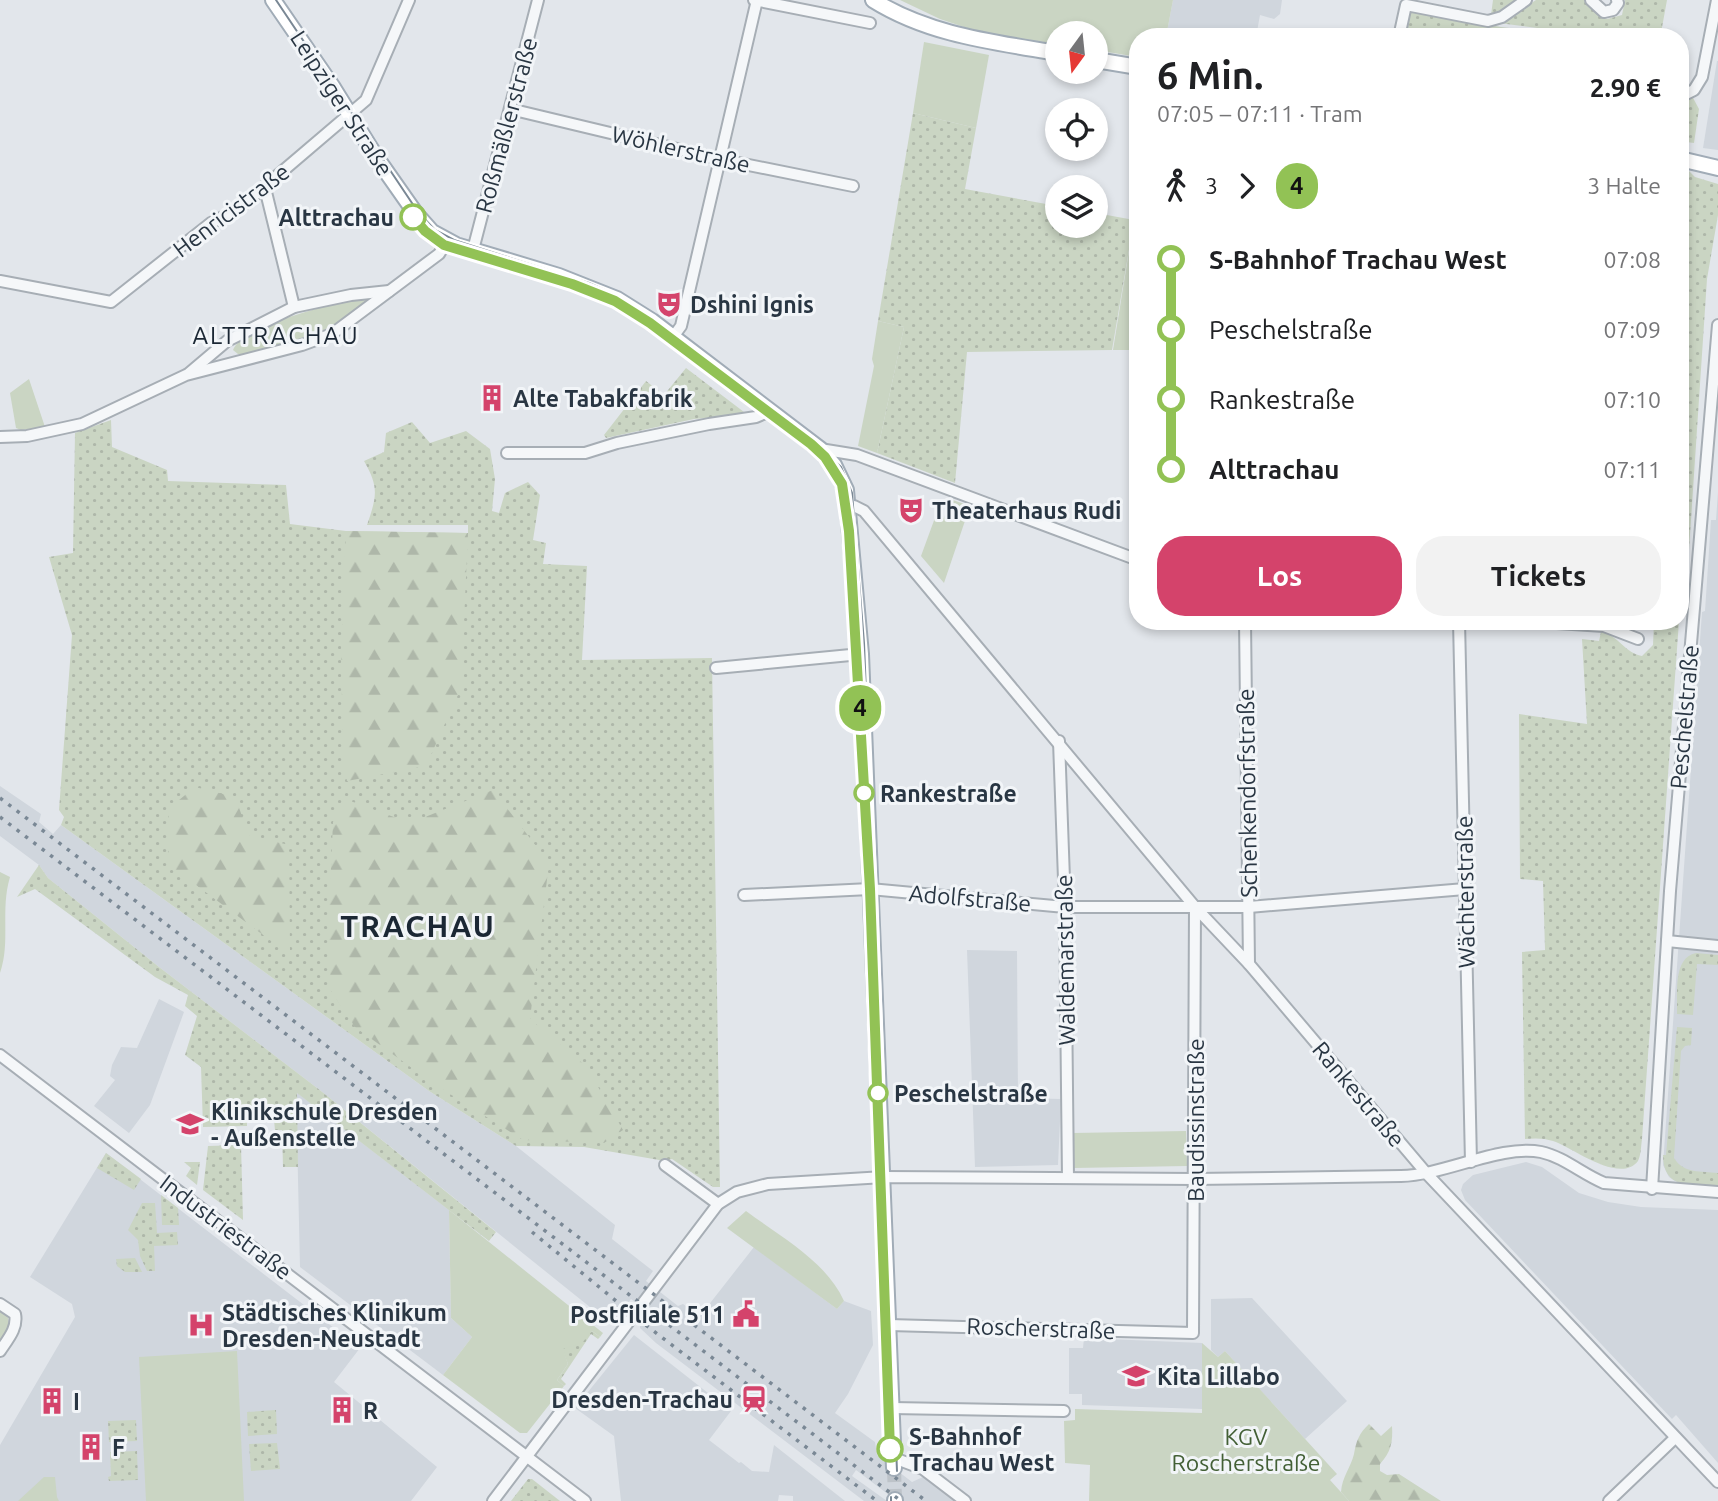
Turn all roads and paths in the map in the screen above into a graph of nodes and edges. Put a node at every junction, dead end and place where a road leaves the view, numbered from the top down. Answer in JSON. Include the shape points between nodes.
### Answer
{"nodes":[{"id":1,"x":273,"y":0,"type":"edge"},
{"id":2,"x":409,"y":0,"type":"edge"},
{"id":3,"x":538,"y":0,"type":"edge"},
{"id":4,"x":756,"y":0,"type":"edge"},
{"id":5,"x":873,"y":0,"type":"edge"},
{"id":6,"x":1446,"y":0,"type":"edge"},
{"id":7,"x":1526,"y":0,"type":"edge"},
{"id":8,"x":1591,"y":0,"type":"edge"},
{"id":9,"x":1617,"y":0,"type":"edge"},
{"id":10,"x":1717,"y":0,"type":"edge"},
{"id":11,"x":1406,"y":3,"type":"edge"},
{"id":12,"x":1444,"y":12,"type":"junction"},
{"id":13,"x":870,"y":23,"type":"dead end"},
{"id":14,"x":1401,"y":28,"type":"edge"},
{"id":15,"x":1045,"y":51,"type":"edge"},
{"id":16,"x":1108,"y":62,"type":"edge"},
{"id":17,"x":1129,"y":66,"type":"edge"},
{"id":18,"x":1689,"y":92,"type":"edge"},
{"id":19,"x":510,"y":109,"type":"junction"},
{"id":20,"x":350,"y":116,"type":"junction"},
{"id":21,"x":719,"y":159,"type":"junction"},
{"id":22,"x":1689,"y":161,"type":"edge"},
{"id":23,"x":1718,"y":168,"type":"edge"},
{"id":24,"x":853,"y":186,"type":"dead end"},
{"id":25,"x":265,"y":188,"type":"junction"},
{"id":26,"x":446,"y":241,"type":"junction"},
{"id":27,"x":473,"y":250,"type":"junction"},
{"id":28,"x":0,"y":281,"type":"edge"},
{"id":29,"x":391,"y":291,"type":"junction"},
{"id":30,"x":294,"y":307,"type":"junction"},
{"id":31,"x":1718,"y":325,"type":"edge"},
{"id":32,"x":673,"y":337,"type":"junction"},
{"id":33,"x":186,"y":375,"type":"junction"},
{"id":34,"x":770,"y":411,"type":"junction"},
{"id":35,"x":0,"y":437,"type":"edge"},
{"id":36,"x":820,"y":449,"type":"junction"},
{"id":37,"x":507,"y":453,"type":"dead end"},
{"id":38,"x":849,"y":506,"type":"junction"},
{"id":39,"x":1129,"y":557,"type":"edge"},
{"id":40,"x":1245,"y":630,"type":"edge"},
{"id":41,"x":1459,"y":630,"type":"edge"},
{"id":42,"x":1614,"y":630,"type":"edge"},
{"id":43,"x":1638,"y":639,"type":"dead end"},
{"id":44,"x":861,"y":654,"type":"junction"},
{"id":45,"x":716,"y":668,"type":"dead end"},
{"id":46,"x":1059,"y":741,"type":"junction"},
{"id":47,"x":871,"y":889,"type":"junction"},
{"id":48,"x":1465,"y":889,"type":"junction"},
{"id":49,"x":744,"y":895,"type":"dead end"},
{"id":50,"x":1065,"y":907,"type":"junction"},
{"id":51,"x":1195,"y":907,"type":"junction"},
{"id":52,"x":1249,"y":907,"type":"junction"},
{"id":53,"x":1667,"y":941,"type":"junction"},
{"id":54,"x":1718,"y":946,"type":"edge"},
{"id":55,"x":1249,"y":964,"type":"junction"},
{"id":56,"x":0,"y":1055,"type":"edge"},
{"id":57,"x":1471,"y":1162,"type":"junction"},
{"id":58,"x":665,"y":1165,"type":"dead end"},
{"id":59,"x":1427,"y":1174,"type":"junction"},
{"id":60,"x":884,"y":1177,"type":"junction"},
{"id":61,"x":1068,"y":1178,"type":"junction"},
{"id":62,"x":1195,"y":1179,"type":"junction"},
{"id":63,"x":1652,"y":1189,"type":"junction"},
{"id":64,"x":1718,"y":1192,"type":"edge"},
{"id":65,"x":718,"y":1204,"type":"junction"},
{"id":66,"x":0,"y":1304,"type":"edge"},
{"id":67,"x":889,"y":1325,"type":"junction"},
{"id":68,"x":1193,"y":1333,"type":"joint"},
{"id":69,"x":0,"y":1351,"type":"edge"},
{"id":70,"x":892,"y":1408,"type":"junction"},
{"id":71,"x":1065,"y":1411,"type":"dead end"},
{"id":72,"x":1675,"y":1438,"type":"junction"},
{"id":73,"x":526,"y":1457,"type":"junction"},
{"id":74,"x":894,"y":1463,"type":"joint"},
{"id":75,"x":1718,"y":1482,"type":"edge"},
{"id":76,"x":493,"y":1501,"type":"edge"},
{"id":77,"x":585,"y":1501,"type":"edge"},
{"id":78,"x":964,"y":1501,"type":"edge"},
{"id":79,"x":1609,"y":1501,"type":"edge"}],
"edges":[{"from":1,"to":20,"type":"main road","name":"Leipziger Straße"},
{"from":2,"to":20,"type":"street","name":"Henricistraße","via":[[366,100]]},
{"from":3,"to":19,"type":"street","name":"Roßmäßlerstraße"},
{"from":4,"to":13,"type":"street"},
{"from":4,"to":21,"type":"street"},
{"from":5,"to":15,"type":"main road","via":[[943,32]]},
{"from":6,"to":12,"type":"street"},
{"from":7,"to":12,"type":"street","via":[[1488,21]]},
{"from":8,"to":9,"type":"street","via":[[1604,12],[1613,10]]},
{"from":10,"to":18,"type":"street","via":[[1702,77]]},
{"from":11,"to":12,"type":"street"},
{"from":11,"to":14,"type":"street"},
{"from":16,"to":17,"type":"main road"},
{"from":19,"to":21,"type":"street","name":"Wöhlerstraße"},
{"from":19,"to":27,"type":"street","name":"Roßmäßlerstraße"},
{"from":20,"to":25,"type":"street","name":"Henricistraße"},
{"from":20,"to":26,"type":"main road","name":"Leipziger Straße","via":[[416,214]]},
{"from":21,"to":24,"type":"street","name":"Wöhlerstraße"},
{"from":21,"to":32,"type":"street","via":[[681,326]]},
{"from":22,"to":23,"type":"main road"},
{"from":25,"to":28,"type":"street","name":"Henricistraße","via":[[211,223],[111,302]]},
{"from":25,"to":30,"type":"street"},
{"from":26,"to":27,"type":"main road","name":"Leipziger Straße"},
{"from":26,"to":29,"type":"street","via":[[439,254]]},
{"from":27,"to":32,"type":"main road","name":"Leipziger Straße","via":[[588,286],[627,305]]},
{"from":29,"to":30,"type":"street"},
{"from":29,"to":33,"type":"street","via":[[332,334]]},
{"from":30,"to":33,"type":"street","via":[[227,341]]},
{"from":31,"to":53,"type":"street","name":"Peschelstraße"},
{"from":32,"to":34,"type":"main road","name":"Leipziger Straße"},
{"from":33,"to":35,"type":"street","via":[[82,424]]},
{"from":34,"to":36,"type":"main road","name":"Leipziger Straße"},
{"from":34,"to":37,"type":"street","via":[[585,453]]},
{"from":36,"to":38,"type":"main road","name":"Leipziger Straße","via":[[841,476]]},
{"from":36,"to":39,"type":"street","via":[[856,455]]},
{"from":38,"to":44,"type":"main road","name":"Leipziger Straße"},
{"from":38,"to":46,"type":"street","name":"Rankestraße","via":[[864,511]]},
{"from":40,"to":52,"type":"street","name":"Schenkendorfstraße"},
{"from":41,"to":48,"type":"street","name":"Wächterstraße"},
{"from":42,"to":43,"type":"street"},
{"from":44,"to":45,"type":"street"},
{"from":44,"to":47,"type":"main road","name":"Leipziger Straße"},
{"from":46,"to":50,"type":"street","name":"Waldemarstraße"},
{"from":46,"to":51,"type":"street","name":"Rankestraße"},
{"from":47,"to":49,"type":"street","name":"Adolfstraße"},
{"from":47,"to":50,"type":"street","name":"Adolfstraße"},
{"from":47,"to":60,"type":"main road","name":"Leipziger Straße"},
{"from":48,"to":52,"type":"street","name":"Adolfstraße"},
{"from":48,"to":57,"type":"street","name":"Wächterstraße"},
{"from":50,"to":51,"type":"street","name":"Adolfstraße"},
{"from":50,"to":61,"type":"street","name":"Waldemarstraße"},
{"from":51,"to":52,"type":"street","name":"Adolfstraße"},
{"from":51,"to":55,"type":"street","name":"Rankestraße"},
{"from":51,"to":62,"type":"street","name":"Baudissinstraße"},
{"from":52,"to":55,"type":"street","name":"Schenkendorfstraße"},
{"from":53,"to":54,"type":"street"},
{"from":53,"to":63,"type":"street","name":"Peschelstraße"},
{"from":55,"to":59,"type":"street","name":"Rankestraße"},
{"from":56,"to":73,"type":"street","name":"Industriestraße"},
{"from":57,"to":59,"type":"street"},
{"from":57,"to":63,"type":"street","via":[[1539,1151],[1604,1183]]},
{"from":58,"to":65,"type":"street"},
{"from":59,"to":62,"type":"street"},
{"from":59,"to":72,"type":"street","name":"Rankestraße"},
{"from":60,"to":61,"type":"street"},
{"from":60,"to":65,"type":"street","via":[[768,1184],[737,1192]]},
{"from":60,"to":67,"type":"main road","name":"Leipziger Straße"},
{"from":61,"to":62,"type":"street"},
{"from":62,"to":68,"type":"street","name":"Baudissinstraße"},
{"from":63,"to":64,"type":"street"},
{"from":65,"to":73,"type":"street"},
{"from":66,"to":69,"type":"street","via":[[15,1314],[16,1326]]},
{"from":67,"to":68,"type":"street","name":"Roscherstraße"},
{"from":67,"to":70,"type":"main road","name":"Leipziger Straße"},
{"from":70,"to":71,"type":"street"},
{"from":70,"to":74,"type":"main road","name":"Leipziger Straße"},
{"from":72,"to":75,"type":"street","name":"Rankestraße"},
{"from":72,"to":79,"type":"street"},
{"from":73,"to":76,"type":"street"},
{"from":73,"to":77,"type":"street","name":"Industriestraße"},
{"from":74,"to":78,"type":"street","via":[[923,1469]]}]}
